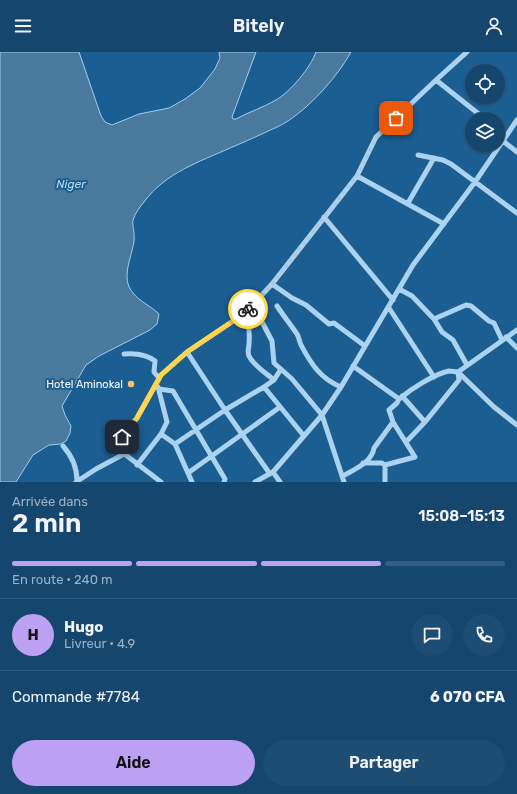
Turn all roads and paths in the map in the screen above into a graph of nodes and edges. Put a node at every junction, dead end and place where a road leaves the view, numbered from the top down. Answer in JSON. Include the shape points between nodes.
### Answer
{"nodes":[{"id":1,"x":467,"y":52,"type":"edge"},
{"id":2,"x":436,"y":80,"type":"junction"},
{"id":3,"x":476,"y":112,"type":"edge"},
{"id":4,"x":517,"y":120,"type":"edge"},
{"id":5,"x":505,"y":138,"type":"joint"},
{"id":6,"x":495,"y":152,"type":"edge"},
{"id":7,"x":517,"y":152,"type":"edge"},
{"id":8,"x":418,"y":154,"type":"dead end"},
{"id":9,"x":434,"y":158,"type":"junction"},
{"id":10,"x":357,"y":176,"type":"junction"},
{"id":11,"x":475,"y":182,"type":"junction"},
{"id":12,"x":408,"y":203,"type":"junction"},
{"id":13,"x":517,"y":213,"type":"edge"},
{"id":14,"x":324,"y":217,"type":"junction"},
{"id":15,"x":444,"y":224,"type":"junction"},
{"id":16,"x":272,"y":284,"type":"junction"},
{"id":17,"x":399,"y":289,"type":"junction"},
{"id":18,"x":392,"y":300,"type":"junction"},
{"id":19,"x":277,"y":306,"type":"dead end"},
{"id":20,"x":389,"y":308,"type":"junction"},
{"id":21,"x":245,"y":313,"type":"junction"},
{"id":22,"x":434,"y":319,"type":"junction"},
{"id":23,"x":249,"y":323,"type":"junction"},
{"id":24,"x":517,"y":330,"type":"edge"},
{"id":25,"x":504,"y":339,"type":"junction"},
{"id":26,"x":365,"y":346,"type":"junction"},
{"id":27,"x":517,"y":348,"type":"edge"},
{"id":28,"x":187,"y":352,"type":"junction"},
{"id":29,"x":124,"y":354,"type":"dead end"},
{"id":30,"x":353,"y":366,"type":"junction"},
{"id":31,"x":467,"y":366,"type":"junction"},
{"id":32,"x":281,"y":369,"type":"junction"},
{"id":33,"x":458,"y":372,"type":"junction"},
{"id":34,"x":434,"y":377,"type":"junction"},
{"id":35,"x":158,"y":379,"type":"junction"},
{"id":36,"x":274,"y":380,"type":"junction"},
{"id":37,"x":341,"y":387,"type":"junction"},
{"id":38,"x":264,"y":388,"type":"junction"},
{"id":39,"x":159,"y":389,"type":"junction"},
{"id":40,"x":400,"y":397,"type":"junction"},
{"id":41,"x":280,"y":407,"type":"junction"},
{"id":42,"x":225,"y":410,"type":"junction"},
{"id":43,"x":322,"y":415,"type":"junction"},
{"id":44,"x":393,"y":422,"type":"junction"},
{"id":45,"x":425,"y":422,"type":"junction"},
{"id":46,"x":517,"y":425,"type":"edge"},
{"id":47,"x":196,"y":430,"type":"junction"},
{"id":48,"x":161,"y":434,"type":"junction"},
{"id":49,"x":242,"y":434,"type":"junction"},
{"id":50,"x":304,"y":436,"type":"junction"},
{"id":51,"x":406,"y":442,"type":"junction"},
{"id":52,"x":175,"y":444,"type":"junction"},
{"id":53,"x":63,"y":446,"type":"dead end"},
{"id":54,"x":124,"y":454,"type":"junction"},
{"id":55,"x":212,"y":457,"type":"junction"},
{"id":56,"x":363,"y":463,"type":"junction"},
{"id":57,"x":137,"y":464,"type":"junction"},
{"id":58,"x":385,"y":465,"type":"junction"},
{"id":59,"x":188,"y":473,"type":"junction"},
{"id":60,"x":272,"y":473,"type":"junction"},
{"id":61,"x":343,"y":476,"type":"junction"},
{"id":62,"x":76,"y":482,"type":"edge"},
{"id":63,"x":161,"y":482,"type":"edge"},
{"id":64,"x":192,"y":482,"type":"edge"},
{"id":65,"x":224,"y":482,"type":"edge"},
{"id":66,"x":255,"y":482,"type":"edge"},
{"id":67,"x":280,"y":482,"type":"edge"},
{"id":68,"x":344,"y":482,"type":"edge"},
{"id":69,"x":385,"y":482,"type":"edge"}],
"edges":[{"from":1,"to":2,"type":"street"},
{"from":2,"to":3,"type":"street"},
{"from":2,"to":10,"type":"street","via":[[376,138]]},
{"from":4,"to":5,"type":"street"},
{"from":5,"to":7,"type":"street"},
{"from":6,"to":11,"type":"street"},
{"from":8,"to":9,"type":"street"},
{"from":9,"to":11,"type":"street","via":[[451,164]]},
{"from":9,"to":12,"type":"street"},
{"from":10,"to":12,"type":"street"},
{"from":10,"to":14,"type":"street"},
{"from":11,"to":13,"type":"street"},
{"from":11,"to":15,"type":"street"},
{"from":12,"to":15,"type":"street"},
{"from":14,"to":16,"type":"street"},
{"from":14,"to":18,"type":"street"},
{"from":15,"to":17,"type":"street","via":[[413,265]]},
{"from":16,"to":21,"type":"street"},
{"from":16,"to":26,"type":"street"},
{"from":17,"to":18,"type":"street"},
{"from":17,"to":22,"type":"street","via":[[412,296]]},
{"from":18,"to":20,"type":"street"},
{"from":19,"to":37,"type":"street","via":[[298,336],[311,362],[330,383]]},
{"from":20,"to":26,"type":"street"},
{"from":20,"to":34,"type":"street"},
{"from":21,"to":23,"type":"street"},
{"from":21,"to":28,"type":"street"},
{"from":22,"to":25,"type":"street","via":[[466,305],[472,306],[494,323]]},
{"from":22,"to":31,"type":"street","via":[[442,332],[453,340]]},
{"from":23,"to":32,"type":"street","via":[[262,320],[272,341],[274,363]]},
{"from":23,"to":36,"type":"street","via":[[249,356],[252,362]]},
{"from":24,"to":25,"type":"street"},
{"from":25,"to":27,"type":"street"},
{"from":25,"to":31,"type":"street"},
{"from":26,"to":30,"type":"street"},
{"from":28,"to":35,"type":"street"},
{"from":28,"to":42,"type":"street"},
{"from":29,"to":35,"type":"street","via":[[149,356],[155,361],[154,372]]},
{"from":30,"to":37,"type":"street"},
{"from":30,"to":40,"type":"street"},
{"from":31,"to":33,"type":"street"},
{"from":32,"to":36,"type":"street"},
{"from":32,"to":43,"type":"street"},
{"from":33,"to":34,"type":"street","via":[[449,371]]},
{"from":33,"to":45,"type":"street","via":[[459,380]]},
{"from":33,"to":46,"type":"street"},
{"from":34,"to":40,"type":"street"},
{"from":35,"to":39,"type":"street"},
{"from":35,"to":54,"type":"street","via":[[137,418],[114,446]]},
{"from":36,"to":38,"type":"street"},
{"from":37,"to":43,"type":"street"},
{"from":38,"to":41,"type":"street"},
{"from":38,"to":42,"type":"street"},
{"from":39,"to":47,"type":"street","via":[[173,391]]},
{"from":39,"to":48,"type":"street","via":[[167,422]]},
{"from":40,"to":44,"type":"street","via":[[389,410]]},
{"from":40,"to":45,"type":"street"},
{"from":41,"to":49,"type":"street"},
{"from":41,"to":50,"type":"street"},
{"from":42,"to":47,"type":"street"},
{"from":42,"to":49,"type":"street"},
{"from":43,"to":50,"type":"street"},
{"from":43,"to":61,"type":"street"},
{"from":44,"to":51,"type":"street"},
{"from":44,"to":56,"type":"street","via":[[374,448],[374,452]]},
{"from":45,"to":51,"type":"street"},
{"from":47,"to":52,"type":"street"},
{"from":47,"to":55,"type":"street"},
{"from":48,"to":52,"type":"street"},
{"from":48,"to":57,"type":"street"},
{"from":49,"to":55,"type":"street"},
{"from":49,"to":60,"type":"street"},
{"from":50,"to":60,"type":"street"},
{"from":51,"to":58,"type":"street","via":[[415,457]]},
{"from":52,"to":59,"type":"street"},
{"from":53,"to":62,"type":"street","via":[[77,472]]},
{"from":54,"to":57,"type":"street"},
{"from":54,"to":62,"type":"street"},
{"from":55,"to":59,"type":"street"},
{"from":55,"to":65,"type":"street","via":[[225,479]]},
{"from":56,"to":58,"type":"street"},
{"from":56,"to":61,"type":"street"},
{"from":57,"to":63,"type":"street"},
{"from":58,"to":69,"type":"street"},
{"from":59,"to":64,"type":"street"},
{"from":60,"to":66,"type":"street"},
{"from":60,"to":67,"type":"street"},
{"from":61,"to":68,"type":"street"}]}
